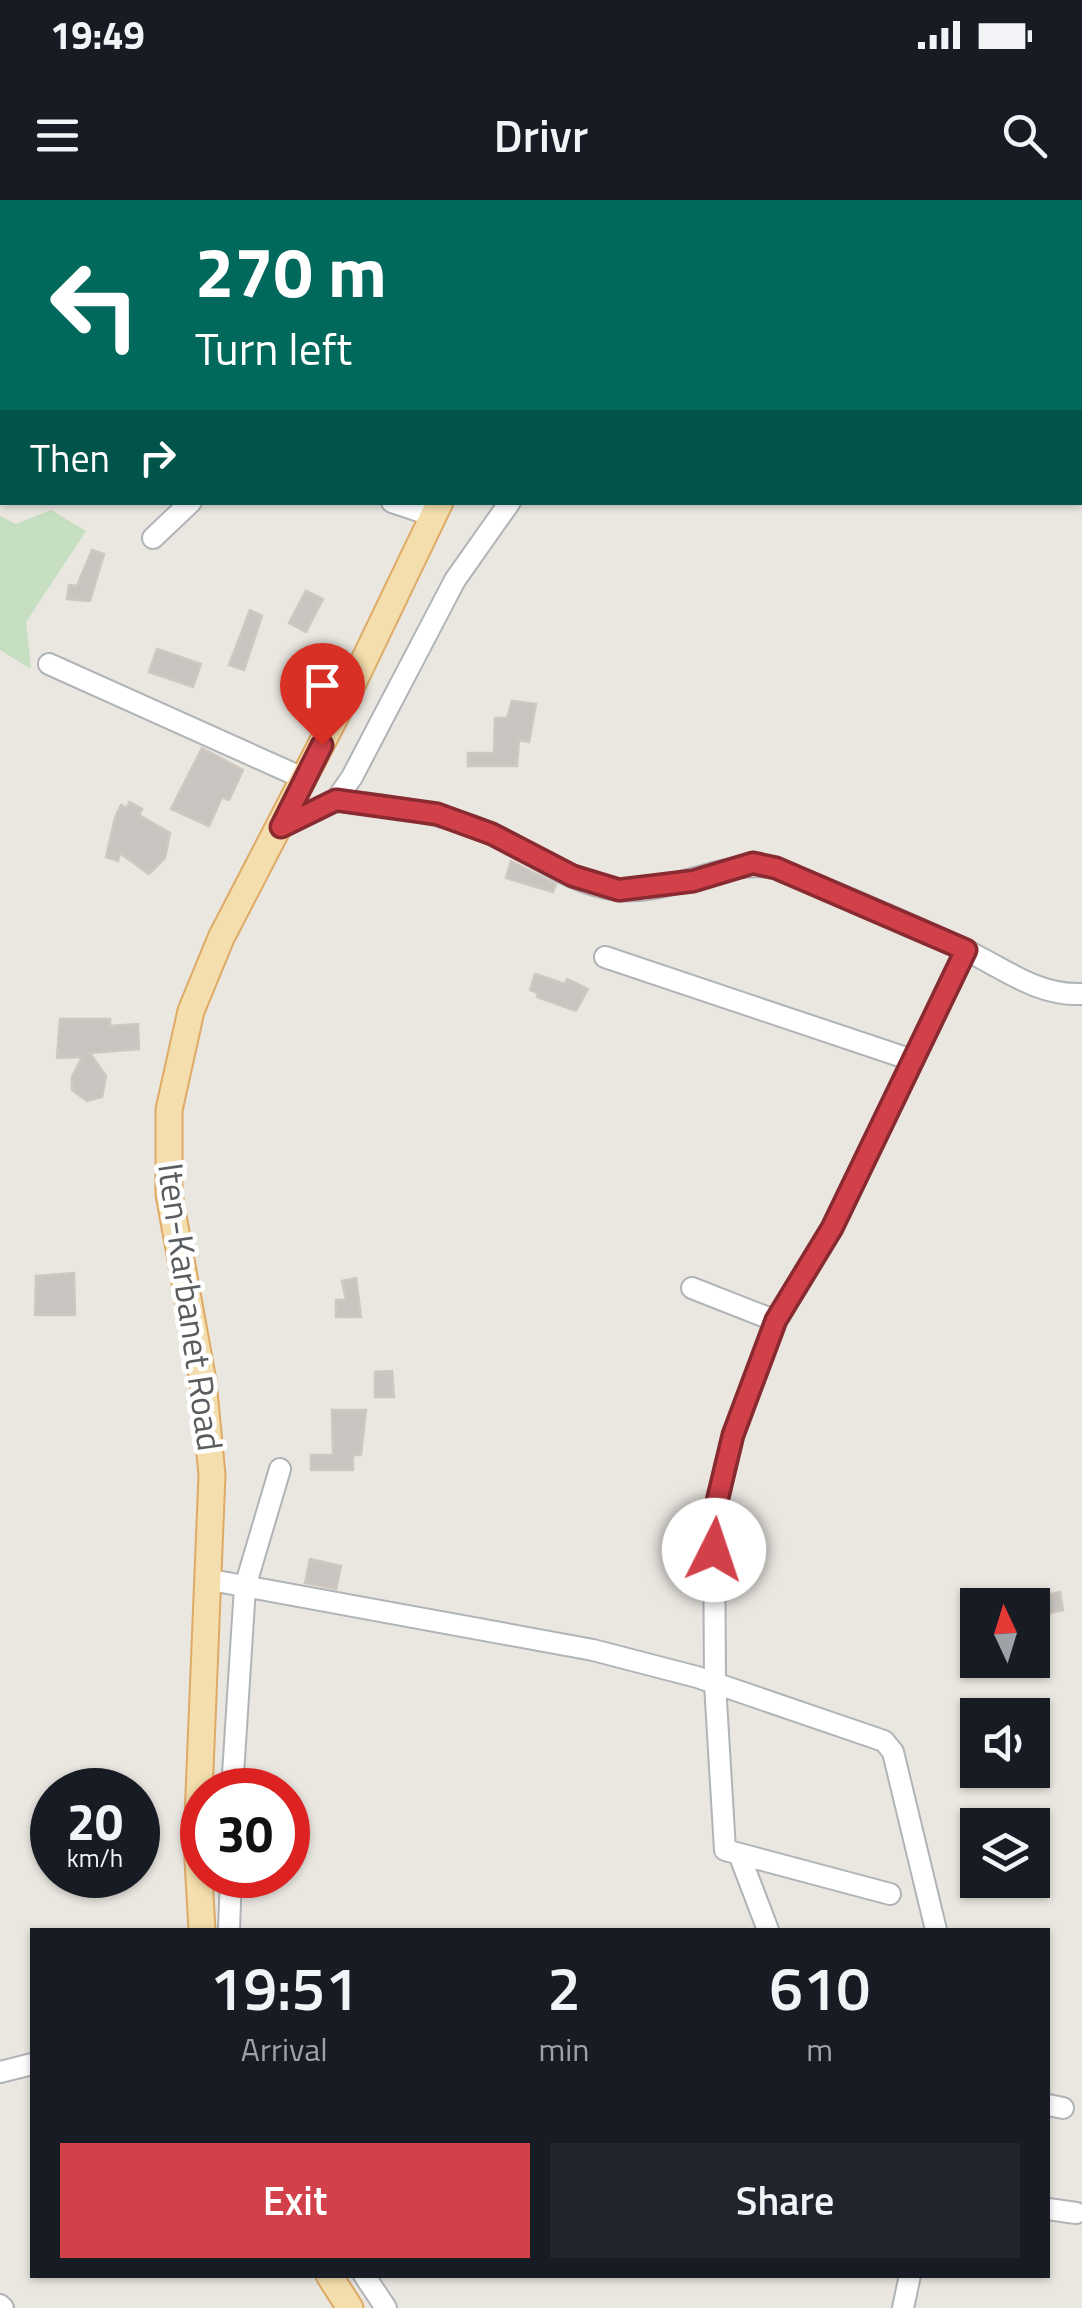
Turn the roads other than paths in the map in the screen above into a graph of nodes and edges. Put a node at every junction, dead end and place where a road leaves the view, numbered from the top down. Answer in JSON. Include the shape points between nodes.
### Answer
{"nodes":[{"id":1,"x":188,"y":505,"type":"edge"},
{"id":2,"x":411,"y":505,"type":"edge"},
{"id":3,"x":508,"y":505,"type":"edge"},
{"id":4,"x":437,"y":509,"type":"edge"},
{"id":5,"x":153,"y":538,"type":"dead end"},
{"id":6,"x":49,"y":664,"type":"dead end"},
{"id":7,"x":305,"y":779,"type":"junction"},
{"id":8,"x":336,"y":800,"type":"junction"},
{"id":9,"x":281,"y":827,"type":"junction"},
{"id":10,"x":966,"y":950,"type":"junction"},
{"id":11,"x":605,"y":957,"type":"dead end"},
{"id":12,"x":1082,"y":994,"type":"edge"},
{"id":13,"x":912,"y":1060,"type":"junction"},
{"id":14,"x":692,"y":1288,"type":"dead end"},
{"id":15,"x":776,"y":1320,"type":"junction"},
{"id":16,"x":280,"y":1469,"type":"dead end"},
{"id":17,"x":211,"y":1580,"type":"junction"},
{"id":18,"x":245,"y":1587,"type":"junction"},
{"id":19,"x":715,"y":1684,"type":"junction"},
{"id":20,"x":233,"y":1768,"type":"edge"},
{"id":21,"x":739,"y":1854,"type":"junction"},
{"id":22,"x":890,"y":1894,"type":"dead end"},
{"id":23,"x":230,"y":1898,"type":"edge"},
{"id":24,"x":202,"y":1928,"type":"edge"},
{"id":25,"x":230,"y":1928,"type":"edge"},
{"id":26,"x":767,"y":1928,"type":"edge"},
{"id":27,"x":936,"y":1928,"type":"edge"},
{"id":28,"x":30,"y":2064,"type":"edge"},
{"id":29,"x":0,"y":2072,"type":"edge"},
{"id":30,"x":1050,"y":2209,"type":"edge"},
{"id":31,"x":1076,"y":2214,"type":"dead end"},
{"id":32,"x":332,"y":2278,"type":"edge"},
{"id":33,"x":366,"y":2278,"type":"edge"},
{"id":34,"x":909,"y":2278,"type":"edge"},
{"id":35,"x":350,"y":2308,"type":"edge"},
{"id":36,"x":386,"y":2308,"type":"edge"},
{"id":37,"x":903,"y":2308,"type":"edge"}],
"edges":[{"from":1,"to":5,"type":"street"},
{"from":2,"to":4,"type":"street"},
{"from":3,"to":8,"type":"street","via":[[454,580]]},
{"from":4,"to":7,"type":"main road","name":"Iten-Karbanet Road"},
{"from":6,"to":7,"type":"street"},
{"from":7,"to":9,"type":"main road","name":"Iten-Karbanet Road"},
{"from":8,"to":9,"type":"street"},
{"from":8,"to":10,"type":"street","via":[[437,814],[619,890],[693,881],[753,863],[776,868]]},
{"from":9,"to":17,"type":"main road","name":"Iten-Karbanet Road","via":[[221,938],[191,1011],[169,1110],[169,1194],[203,1382],[212,1475]]},
{"from":10,"to":12,"type":"street","via":[[1036,986]]},
{"from":10,"to":13,"type":"street"},
{"from":11,"to":13,"type":"street"},
{"from":13,"to":15,"type":"street","via":[[832,1228]]},
{"from":14,"to":15,"type":"street"},
{"from":15,"to":19,"type":"street","via":[[733,1435],[714,1514]]},
{"from":16,"to":18,"type":"street"},
{"from":17,"to":18,"type":"street"},
{"from":17,"to":24,"type":"main road","name":"Iten-Karbanet Road","via":[[200,1709]]},
{"from":18,"to":19,"type":"street","via":[[592,1650]]},
{"from":18,"to":20,"type":"street"},
{"from":19,"to":21,"type":"street","via":[[725,1850]]},
{"from":19,"to":27,"type":"street","via":[[884,1740],[893,1752]]},
{"from":21,"to":22,"type":"street"},
{"from":21,"to":26,"type":"street"},
{"from":23,"to":25,"type":"street"},
{"from":28,"to":29,"type":"street"},
{"from":30,"to":31,"type":"street"},
{"from":32,"to":35,"type":"main road"},
{"from":33,"to":36,"type":"street"},
{"from":34,"to":37,"type":"street"}]}
